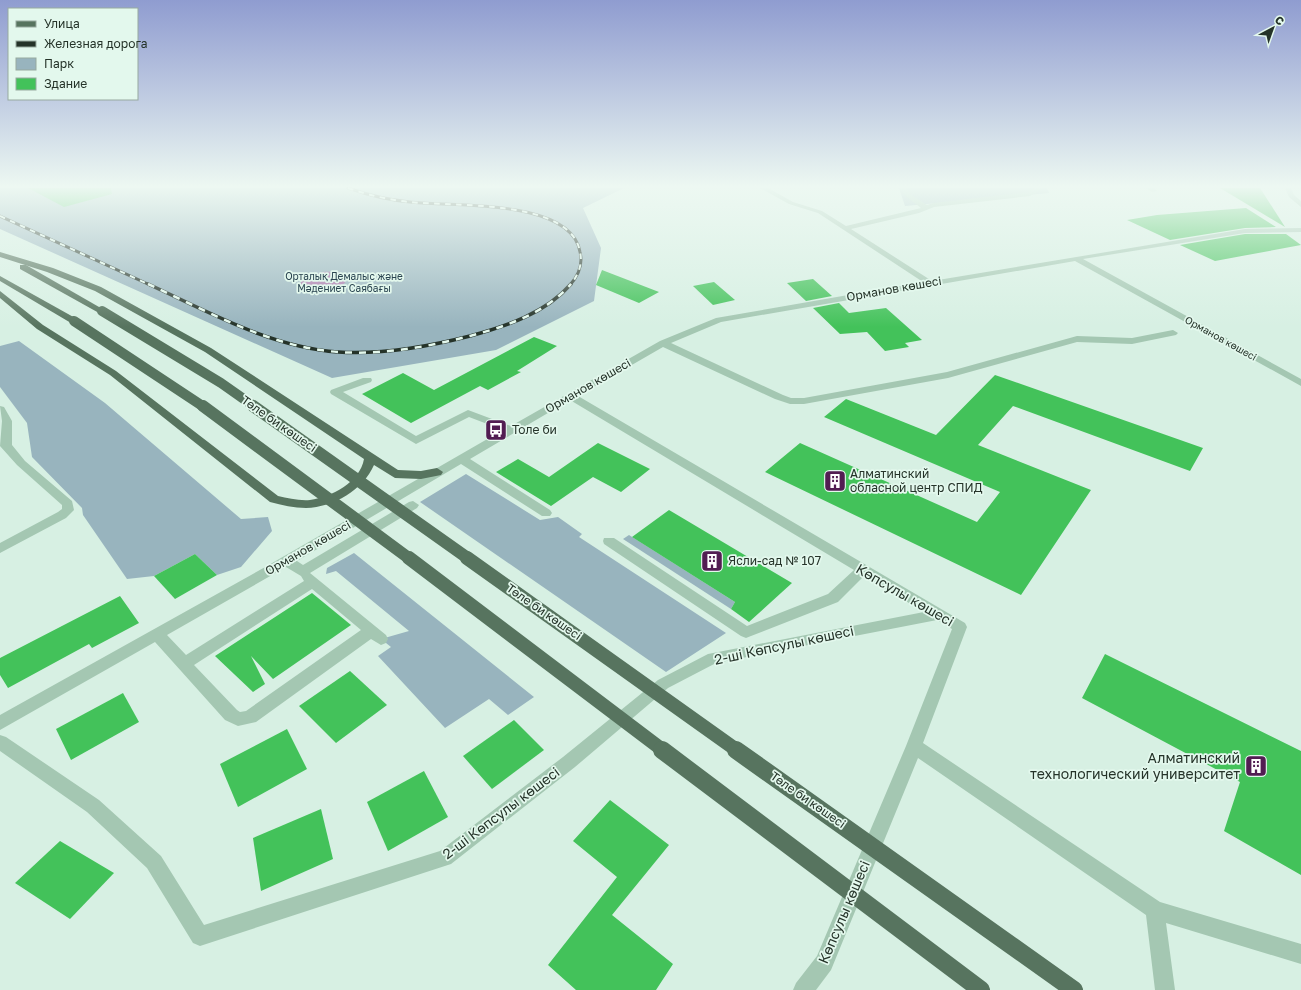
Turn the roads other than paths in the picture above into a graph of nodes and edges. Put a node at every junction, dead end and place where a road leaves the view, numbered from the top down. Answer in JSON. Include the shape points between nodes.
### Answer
{"nodes":[{"id":1,"x":855,"y":234,"type":"edge"},
{"id":2,"x":1224,"y":234,"type":"edge"},
{"id":3,"x":0,"y":254,"type":"edge"},
{"id":4,"x":1078,"y":259,"type":"junction"},
{"id":5,"x":0,"y":278,"type":"edge"},
{"id":6,"x":930,"y":283,"type":"junction"},
{"id":7,"x":0,"y":294,"type":"edge"},
{"id":8,"x":1173,"y":332,"type":"dead end"},
{"id":9,"x":663,"y":343,"type":"junction"},
{"id":10,"x":367,"y":380,"type":"dead end"},
{"id":11,"x":1301,"y":384,"type":"edge"},
{"id":12,"x":570,"y":396,"type":"junction"},
{"id":13,"x":0,"y":409,"type":"edge"},
{"id":14,"x":512,"y":430,"type":"junction"},
{"id":15,"x":3,"y":437,"type":"edge"},
{"id":16,"x":370,"y":456,"type":"junction"},
{"id":17,"x":461,"y":459,"type":"junction"},
{"id":18,"x":437,"y":472,"type":"junction"},
{"id":19,"x":413,"y":505,"type":"dead end"},
{"id":20,"x":546,"y":513,"type":"dead end"},
{"id":21,"x":609,"y":541,"type":"dead end"},
{"id":22,"x":0,"y":549,"type":"edge"},
{"id":23,"x":287,"y":560,"type":"junction"},
{"id":24,"x":862,"y":570,"type":"junction"},
{"id":25,"x":302,"y":572,"type":"junction"},
{"id":26,"x":313,"y":582,"type":"junction"},
{"id":27,"x":937,"y":615,"type":"junction"},
{"id":28,"x":157,"y":634,"type":"junction"},
{"id":29,"x":184,"y":664,"type":"junction"},
{"id":30,"x":0,"y":723,"type":"edge"},
{"id":31,"x":0,"y":742,"type":"edge"},
{"id":32,"x":914,"y":746,"type":"junction"},
{"id":33,"x":1155,"y":910,"type":"junction"},
{"id":34,"x":1301,"y":954,"type":"edge"},
{"id":35,"x":803,"y":990,"type":"edge"},
{"id":36,"x":981,"y":990,"type":"edge"},
{"id":37,"x":1074,"y":990,"type":"edge"},
{"id":38,"x":1165,"y":990,"type":"edge"}],
"edges":[{"from":1,"to":6,"type":"street"},
{"from":2,"to":4,"type":"street","name":"Орманов көшесі"},
{"from":3,"to":16,"type":"main road","via":[[50,270],[121,301],[208,350]]},
{"from":3,"to":37,"type":"main road","name":"Төле би көшесі","bridge":true,"via":[[102,311],[221,383]]},
{"from":4,"to":6,"type":"street","name":"Орманов көшесі"},
{"from":4,"to":11,"type":"street","name":"Орманов көшесі"},
{"from":5,"to":36,"type":"main road","bridge":true,"via":[[74,321],[189,396],[334,502]]},
{"from":6,"to":9,"type":"street","name":"Орманов көшесі","via":[[719,320]]},
{"from":7,"to":16,"type":"main road","via":[[40,327],[114,373],[274,499],[309,504],[336,496],[354,486],[364,476],[370,464]]},
{"from":8,"to":9,"type":"street","via":[[1132,341],[1077,339],[948,374],[804,401],[790,401],[779,397]]},
{"from":9,"to":12,"type":"street","name":"Орманов көшесі"},
{"from":10,"to":14,"type":"street","via":[[335,392],[416,441],[468,413]]},
{"from":12,"to":14,"type":"street","name":"Орманов көшесі"},
{"from":12,"to":24,"type":"street","name":"Көпсулы көшесі"},
{"from":13,"to":15,"type":"street","via":[[7,421]]},
{"from":14,"to":17,"type":"street","name":"Орманов көшесі"},
{"from":15,"to":22,"type":"street","via":[[6,446],[21,463],[68,504],[68,510]]},
{"from":16,"to":18,"type":"main road","via":[[395,474],[421,475]]},
{"from":17,"to":18,"type":"street","name":"Орманов көшесі"},
{"from":17,"to":20,"type":"street"},
{"from":18,"to":23,"type":"street","name":"Орманов көшесі"},
{"from":19,"to":25,"type":"street"},
{"from":21,"to":24,"type":"street","via":[[746,632],[833,598]]},
{"from":23,"to":25,"type":"street"},
{"from":23,"to":28,"type":"street","name":"Орманов көшесі"},
{"from":24,"to":27,"type":"street","name":"Көпсулы көшесі"},
{"from":25,"to":26,"type":"street"},
{"from":26,"to":29,"type":"street"},
{"from":26,"to":29,"type":"street","via":[[376,635],[250,717],[238,719],[231,715]]},
{"from":27,"to":31,"type":"street","name":"2-ші Көпсулы көшесі","via":[[713,658],[663,684],[569,762],[445,858],[200,936],[154,862],[93,806]]},
{"from":27,"to":32,"type":"street","name":"Көпсулы көшесі","via":[[960,627]]},
{"from":28,"to":29,"type":"street"},
{"from":28,"to":30,"type":"street","name":"Орманов көшесі"},
{"from":32,"to":33,"type":"street"},
{"from":32,"to":35,"type":"street","name":"Көпсулы көшесі","via":[[824,963]]},
{"from":33,"to":34,"type":"street"},
{"from":33,"to":38,"type":"street"}]}
